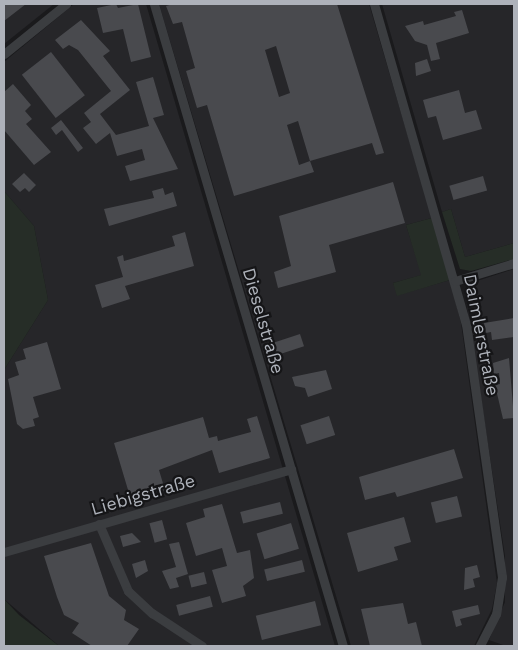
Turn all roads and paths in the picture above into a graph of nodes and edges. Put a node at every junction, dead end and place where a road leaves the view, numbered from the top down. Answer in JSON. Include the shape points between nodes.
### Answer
{"nodes":[{"id":1,"x":66,"y":4,"type":"edge"},
{"id":2,"x":154,"y":4,"type":"edge"},
{"id":3,"x":374,"y":4,"type":"edge"},
{"id":4,"x":4,"y":54,"type":"edge"},
{"id":5,"x":514,"y":263,"type":"edge"},
{"id":6,"x":454,"y":281,"type":"junction"},
{"id":7,"x":291,"y":469,"type":"junction"},
{"id":8,"x":99,"y":524,"type":"junction"},
{"id":9,"x":4,"y":552,"type":"edge"},
{"id":10,"x":202,"y":646,"type":"edge"},
{"id":11,"x":343,"y":646,"type":"edge"},
{"id":12,"x":480,"y":646,"type":"edge"}],
"edges":[{"from":1,"to":4,"type":"street"},
{"from":2,"to":7,"type":"street","name":"Dieselstraße"},
{"from":3,"to":6,"type":"street","name":"Daimlerstraße"},
{"from":5,"to":6,"type":"street"},
{"from":6,"to":12,"type":"street","name":"Daimlerstraße","via":[[466,324],[501,570],[496,614]]},
{"from":7,"to":8,"type":"street","name":"Liebigstraße"},
{"from":7,"to":11,"type":"street","name":"Dieselstraße"},
{"from":8,"to":9,"type":"street","name":"Liebigstraße"},
{"from":8,"to":10,"type":"street","via":[[128,591],[147,610]]}]}
